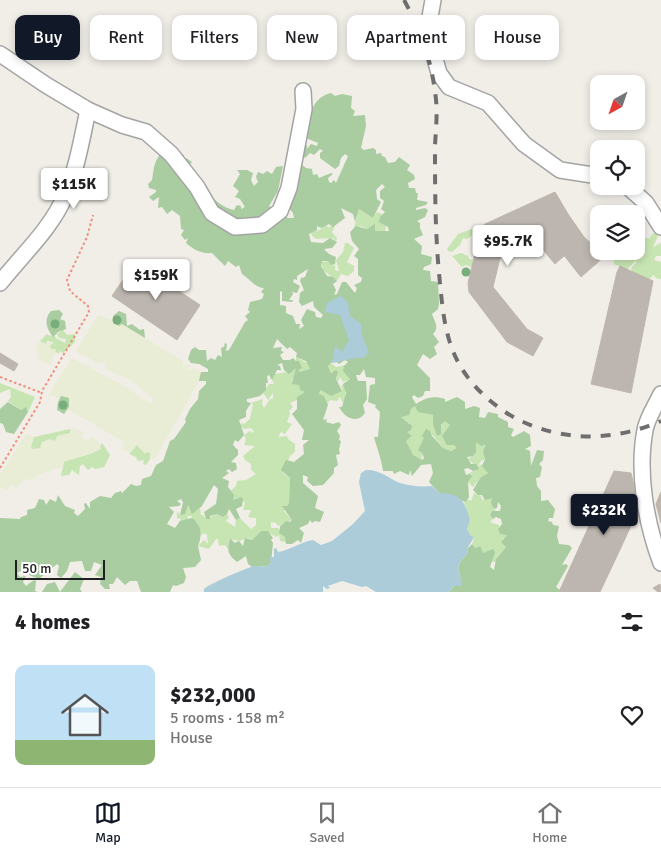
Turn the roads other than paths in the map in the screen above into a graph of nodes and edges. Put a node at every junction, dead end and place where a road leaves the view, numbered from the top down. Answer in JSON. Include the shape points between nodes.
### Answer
{"nodes":[{"id":1,"x":433,"y":0,"type":"edge"},
{"id":2,"x":0,"y":54,"type":"edge"},
{"id":3,"x":303,"y":91,"type":"dead end"},
{"id":4,"x":88,"y":110,"type":"junction"},
{"id":5,"x":590,"y":175,"type":"edge"},
{"id":6,"x":637,"y":195,"type":"edge"},
{"id":7,"x":661,"y":226,"type":"edge"},
{"id":8,"x":0,"y":283,"type":"edge"},
{"id":9,"x":661,"y":394,"type":"edge"},
{"id":10,"x":661,"y":563,"type":"edge"}],
"edges":[{"from":1,"to":5,"type":"street","via":[[431,45],[439,73],[449,87],[488,104],[524,144],[560,170]]},
{"from":2,"to":4,"type":"street"},
{"from":3,"to":4,"type":"street","via":[[304,109],[289,188],[280,211],[262,225],[235,227],[212,213],[197,186],[176,160],[146,132]]},
{"from":4,"to":8,"type":"street","via":[[79,154],[65,197],[42,233]]},
{"from":6,"to":7,"type":"street"},
{"from":9,"to":10,"type":"street","via":[[645,428],[642,456],[650,533]]}]}
